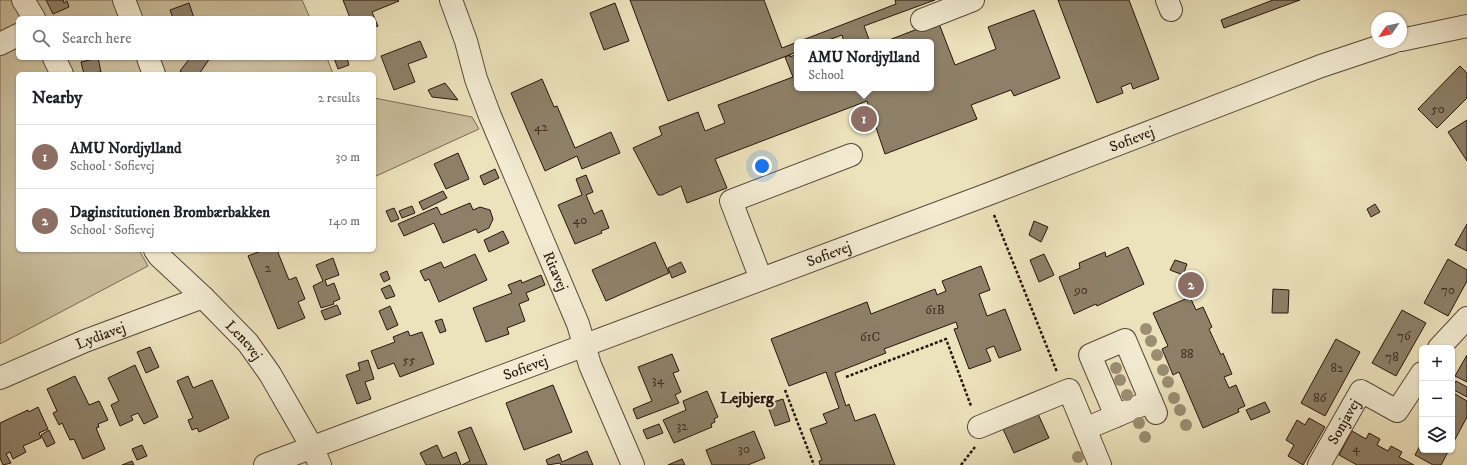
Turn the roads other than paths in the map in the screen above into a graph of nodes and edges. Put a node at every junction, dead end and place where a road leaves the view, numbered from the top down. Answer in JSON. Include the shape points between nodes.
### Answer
{"nodes":[{"id":1,"x":23,"y":0,"type":"edge"},
{"id":2,"x":124,"y":0,"type":"edge"},
{"id":3,"x":451,"y":0,"type":"edge"},
{"id":4,"x":974,"y":0,"type":"edge"},
{"id":5,"x":33,"y":16,"type":"edge"},
{"id":6,"x":130,"y":16,"type":"edge"},
{"id":7,"x":922,"y":20,"type":"dead end"},
{"id":8,"x":1467,"y":26,"type":"edge"},
{"id":9,"x":16,"y":36,"type":"edge"},
{"id":10,"x":1407,"y":39,"type":"edge"},
{"id":11,"x":0,"y":44,"type":"edge"},
{"id":12,"x":1375,"y":48,"type":"edge"},
{"id":13,"x":55,"y":60,"type":"edge"},
{"id":14,"x":149,"y":60,"type":"edge"},
{"id":15,"x":61,"y":72,"type":"edge"},
{"id":16,"x":153,"y":72,"type":"edge"},
{"id":17,"x":851,"y":155,"type":"dead end"},
{"id":18,"x":156,"y":252,"type":"edge"},
{"id":19,"x":761,"y":279,"type":"junction"},
{"id":20,"x":203,"y":297,"type":"junction"},
{"id":21,"x":1467,"y":318,"type":"edge"},
{"id":22,"x":584,"y":344,"type":"junction"},
{"id":23,"x":1442,"y":345,"type":"edge"},
{"id":24,"x":0,"y":378,"type":"edge"},
{"id":25,"x":1419,"y":378,"type":"edge"},
{"id":26,"x":1116,"y":416,"type":"junction"},
{"id":27,"x":979,"y":427,"type":"road end"},
{"id":28,"x":1085,"y":429,"type":"junction"},
{"id":29,"x":316,"y":456,"type":"edge"},
{"id":30,"x":265,"y":465,"type":"edge"},
{"id":31,"x":633,"y":465,"type":"edge"},
{"id":32,"x":1100,"y":465,"type":"edge"},
{"id":33,"x":1319,"y":465,"type":"edge"}],
"edges":[{"from":1,"to":5,"type":"street"},
{"from":2,"to":6,"type":"street"},
{"from":3,"to":22,"type":"street","name":"Ritavej","via":[[490,116],[578,324]]},
{"from":4,"to":7,"type":"street"},
{"from":8,"to":10,"type":"street"},
{"from":9,"to":11,"type":"street"},
{"from":12,"to":19,"type":"street","name":"Sofievej","via":[[1321,66]]},
{"from":13,"to":15,"type":"street"},
{"from":14,"to":16,"type":"street"},
{"from":17,"to":19,"type":"street","via":[[731,201]]},
{"from":18,"to":20,"type":"street","name":"Lenevej"},
{"from":19,"to":22,"type":"street","name":"Sofievej"},
{"from":20,"to":24,"type":"street","name":"Lydiavej","via":[[85,341]]},
{"from":20,"to":29,"type":"street","name":"Lenevej","via":[[248,343],[270,374]]},
{"from":21,"to":23,"type":"street"},
{"from":22,"to":29,"type":"street","name":"Sofievej"},
{"from":22,"to":31,"type":"street","name":"Ritavej","via":[[590,365]]},
{"from":25,"to":33,"type":"street","name":"Sonjavej","via":[[1397,411],[1361,391]]},
{"from":26,"to":26,"type":"street","via":[[1153,407],[1125,340],[1090,355]]},
{"from":26,"to":28,"type":"street"},
{"from":27,"to":28,"type":"street","via":[[1069,390]]},
{"from":28,"to":32,"type":"street"},
{"from":29,"to":30,"type":"street","name":"Sofievej"}]}
